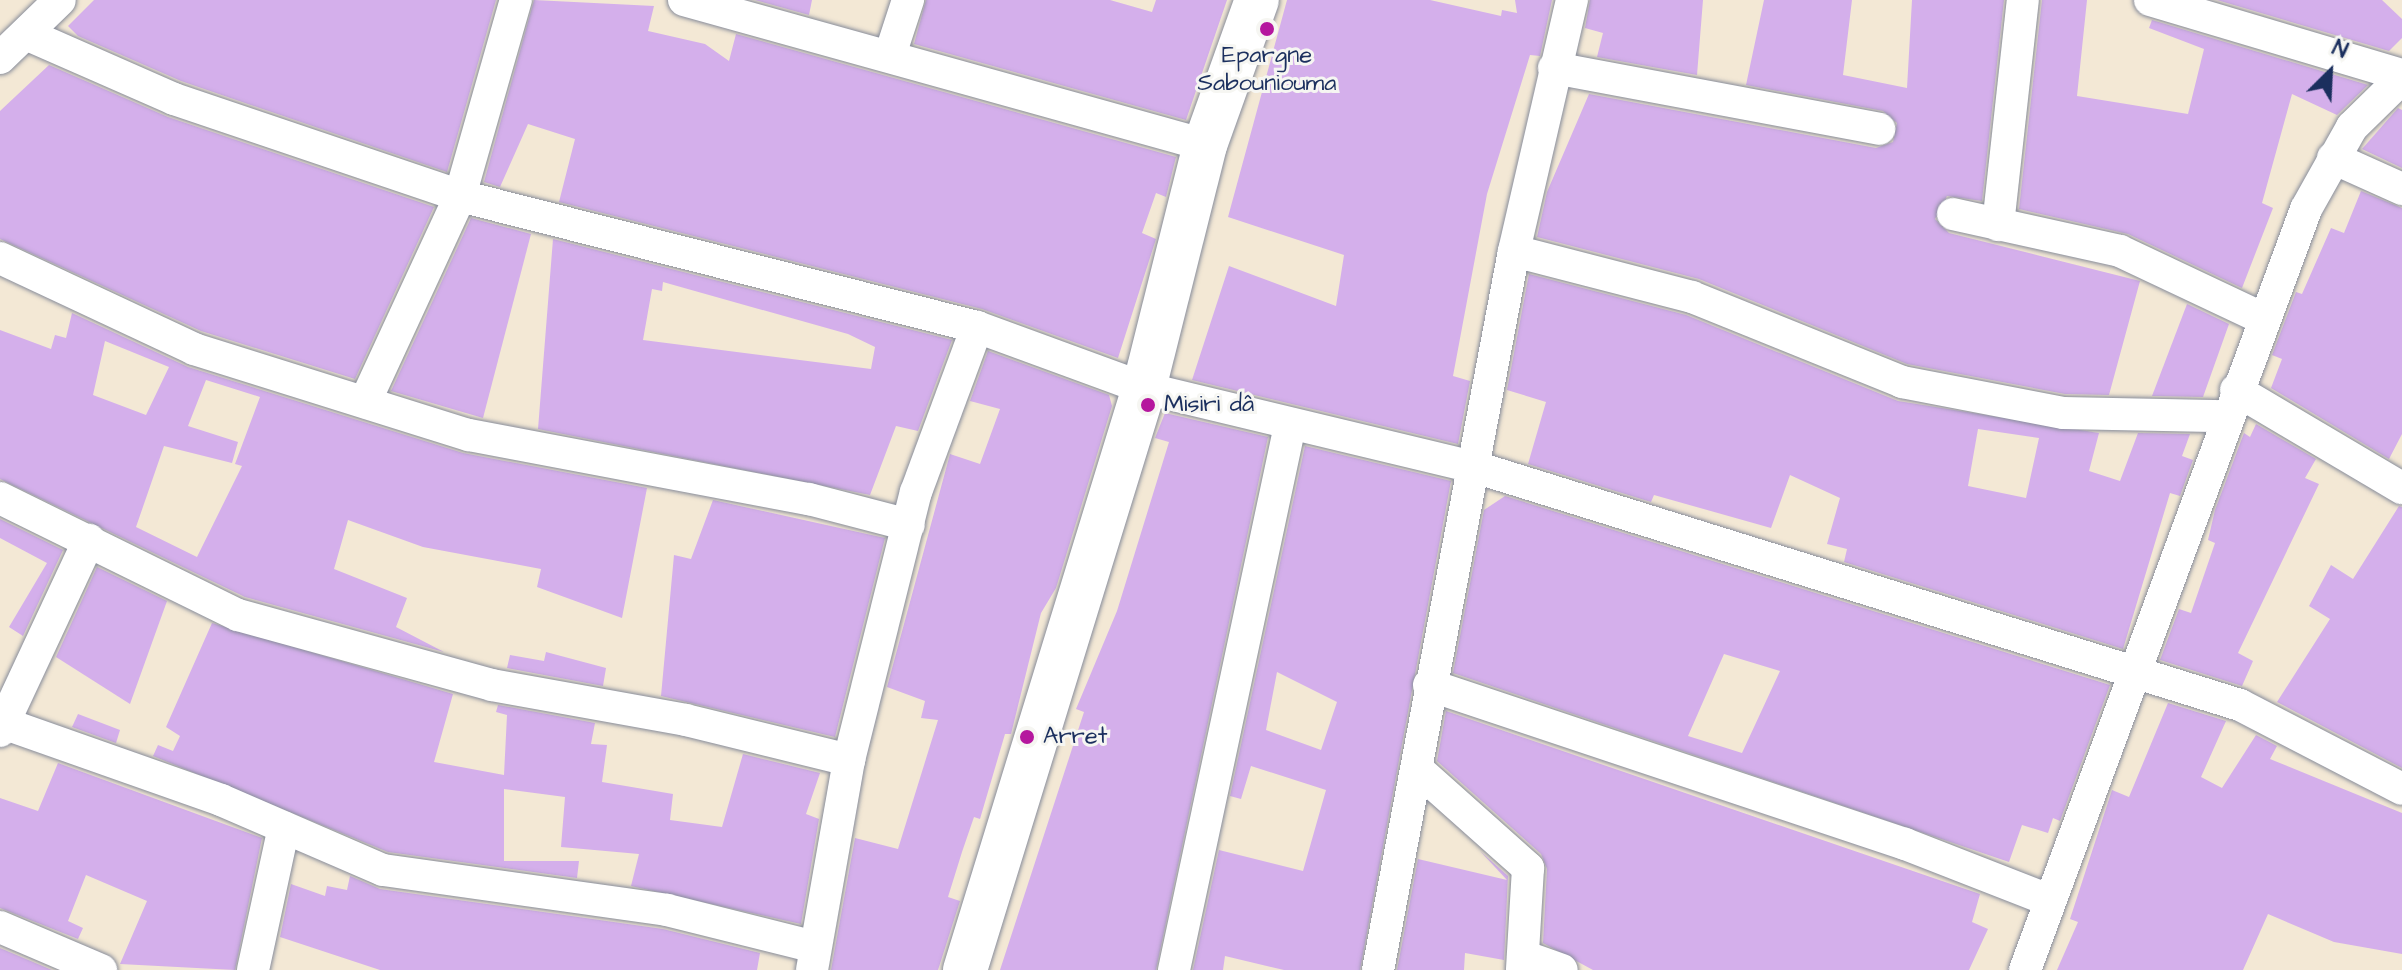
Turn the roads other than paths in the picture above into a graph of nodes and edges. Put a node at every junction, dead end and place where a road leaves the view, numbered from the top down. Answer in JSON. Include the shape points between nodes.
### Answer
{"nodes":[{"id":1,"x":60,"y":0,"type":"edge"},
{"id":2,"x":516,"y":0,"type":"edge"},
{"id":3,"x":684,"y":0,"type":"edge"},
{"id":4,"x":908,"y":0,"type":"edge"},
{"id":5,"x":1257,"y":0,"type":"edge"},
{"id":6,"x":1572,"y":0,"type":"edge"},
{"id":7,"x":2023,"y":0,"type":"edge"},
{"id":8,"x":2150,"y":0,"type":"edge"},
{"id":9,"x":26,"y":34,"type":"junction"},
{"id":10,"x":891,"y":52,"type":"junction"},
{"id":11,"x":0,"y":58,"type":"edge"},
{"id":12,"x":1554,"y":68,"type":"junction"},
{"id":13,"x":2402,"y":76,"type":"edge"},
{"id":14,"x":1879,"y":129,"type":"dead end"},
{"id":15,"x":1205,"y":145,"type":"junction"},
{"id":16,"x":2333,"y":158,"type":"junction"},
{"id":17,"x":2402,"y":189,"type":"edge"},
{"id":18,"x":460,"y":196,"type":"junction"},
{"id":19,"x":1953,"y":214,"type":"dead end"},
{"id":20,"x":1998,"y":225,"type":"junction"},
{"id":21,"x":1514,"y":251,"type":"junction"},
{"id":22,"x":0,"y":258,"type":"edge"},
{"id":23,"x":2264,"y":319,"type":"junction"},
{"id":24,"x":977,"y":327,"type":"junction"},
{"id":25,"x":1144,"y":388,"type":"junction"},
{"id":26,"x":365,"y":402,"type":"junction"},
{"id":27,"x":2231,"y":403,"type":"junction"},
{"id":28,"x":1290,"y":425,"type":"junction"},
{"id":29,"x":1478,"y":468,"type":"junction"},
{"id":30,"x":2402,"y":488,"type":"edge"},
{"id":31,"x":0,"y":498,"type":"edge"},
{"id":32,"x":909,"y":525,"type":"junction"},
{"id":33,"x":89,"y":540,"type":"junction"},
{"id":34,"x":2136,"y":674,"type":"junction"},
{"id":35,"x":1429,"y":685,"type":"junction"},
{"id":36,"x":1,"y":726,"type":"edge"},
{"id":37,"x":849,"y":760,"type":"junction"},
{"id":38,"x":1417,"y":769,"type":"junction"},
{"id":39,"x":2402,"y":789,"type":"edge"},
{"id":40,"x":284,"y":827,"type":"junction"},
{"id":41,"x":2049,"y":900,"type":"junction"},
{"id":42,"x":0,"y":927,"type":"edge"},
{"id":43,"x":811,"y":958,"type":"edge"},
{"id":44,"x":1522,"y":963,"type":"edge"},
{"id":45,"x":101,"y":970,"type":"edge"},
{"id":46,"x":253,"y":970,"type":"edge"},
{"id":47,"x":965,"y":970,"type":"edge"},
{"id":48,"x":1174,"y":970,"type":"edge"},
{"id":49,"x":1378,"y":970,"type":"edge"},
{"id":50,"x":1562,"y":970,"type":"edge"},
{"id":51,"x":2025,"y":970,"type":"edge"}],
"edges":[{"from":1,"to":9,"type":"street"},
{"from":2,"to":18,"type":"street"},
{"from":3,"to":10,"type":"street"},
{"from":4,"to":10,"type":"street"},
{"from":5,"to":15,"type":"street"},
{"from":6,"to":12,"type":"street"},
{"from":7,"to":20,"type":"street"},
{"from":8,"to":13,"type":"street"},
{"from":9,"to":11,"type":"street"},
{"from":9,"to":18,"type":"street","via":[[174,99]]},
{"from":10,"to":15,"type":"street","via":[[1073,112]]},
{"from":12,"to":14,"type":"street"},
{"from":12,"to":21,"type":"street"},
{"from":13,"to":16,"type":"street"},
{"from":15,"to":25,"type":"street"},
{"from":16,"to":17,"type":"street"},
{"from":16,"to":23,"type":"street"},
{"from":18,"to":24,"type":"street"},
{"from":18,"to":26,"type":"street"},
{"from":19,"to":20,"type":"street"},
{"from":20,"to":23,"type":"street","via":[[2120,251]]},
{"from":21,"to":27,"type":"street","via":[[1692,297],[1902,382],[2063,413]]},
{"from":21,"to":29,"type":"street"},
{"from":22,"to":26,"type":"street","via":[[194,349]]},
{"from":23,"to":27,"type":"street"},
{"from":24,"to":25,"type":"street"},
{"from":24,"to":32,"type":"street"},
{"from":25,"to":28,"type":"street"},
{"from":25,"to":47,"type":"street"},
{"from":26,"to":32,"type":"street","via":[[469,435],[809,499]]},
{"from":27,"to":30,"type":"street"},
{"from":27,"to":34,"type":"street"},
{"from":28,"to":29,"type":"street"},
{"from":28,"to":48,"type":"street"},
{"from":29,"to":34,"type":"street"},
{"from":29,"to":35,"type":"street"},
{"from":31,"to":33,"type":"street"},
{"from":32,"to":37,"type":"street"},
{"from":33,"to":36,"type":"street"},
{"from":33,"to":37,"type":"street","via":[[238,615],[492,685],[686,720]]},
{"from":34,"to":39,"type":"street","via":[[2240,705]]},
{"from":34,"to":41,"type":"street"},
{"from":35,"to":38,"type":"street"},
{"from":35,"to":41,"type":"street","via":[[1877,834]]},
{"from":36,"to":40,"type":"street"},
{"from":37,"to":43,"type":"street"},
{"from":38,"to":44,"type":"street","via":[[1528,868]]},
{"from":38,"to":49,"type":"street"},
{"from":40,"to":43,"type":"street","via":[[383,870],[667,910]]},
{"from":40,"to":46,"type":"street"},
{"from":41,"to":51,"type":"street"},
{"from":42,"to":45,"type":"street"},
{"from":44,"to":50,"type":"street"}]}
